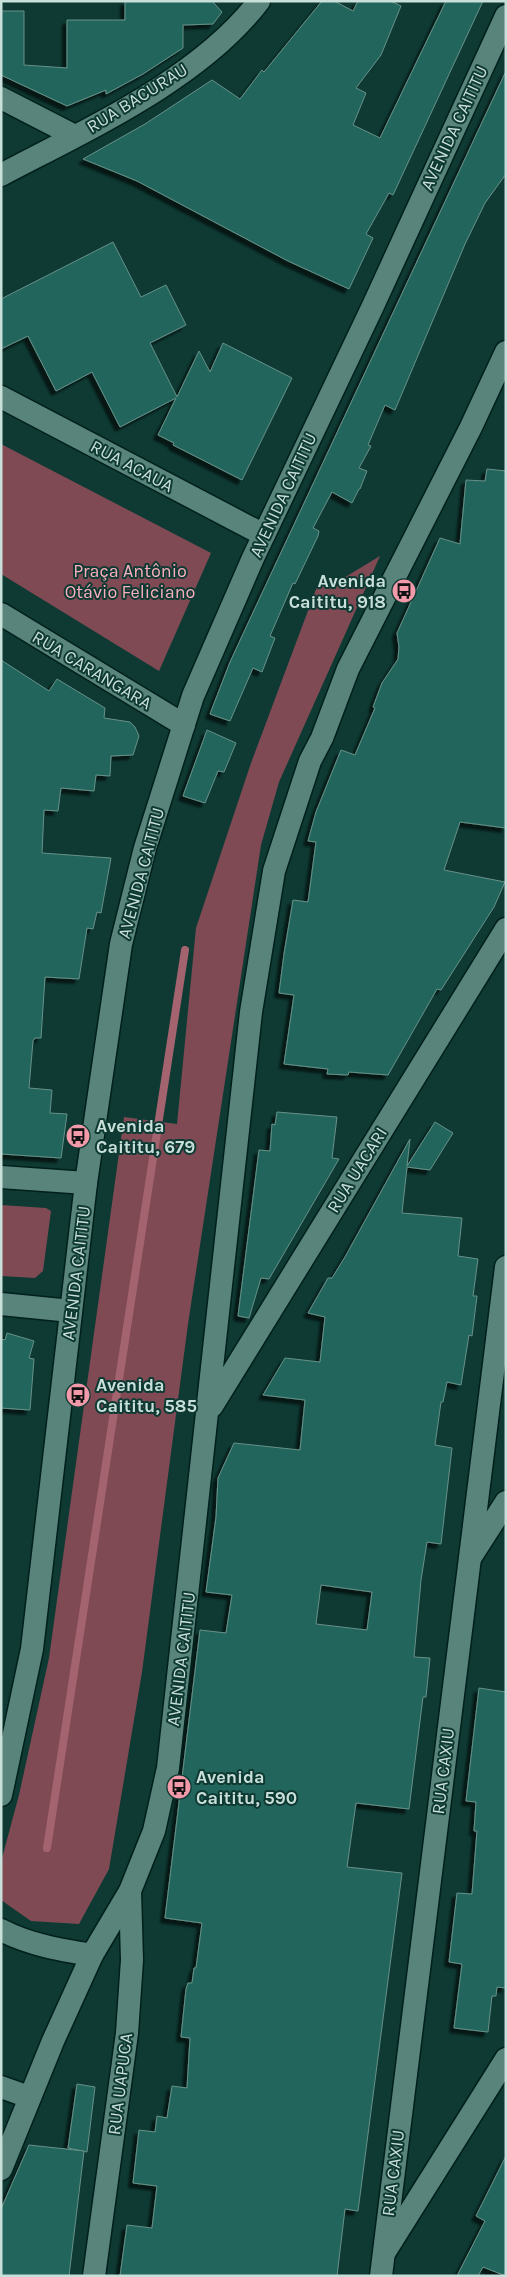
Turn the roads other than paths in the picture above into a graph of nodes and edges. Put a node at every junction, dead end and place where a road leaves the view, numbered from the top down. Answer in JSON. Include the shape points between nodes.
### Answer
{"nodes":[{"id":1,"x":259,"y":1,"type":"edge"},
{"id":2,"x":506,"y":16,"type":"edge"},
{"id":3,"x":1,"y":98,"type":"edge"},
{"id":4,"x":75,"y":136,"type":"junction"},
{"id":5,"x":1,"y":175,"type":"edge"},
{"id":6,"x":506,"y":352,"type":"edge"},
{"id":7,"x":1,"y":397,"type":"edge"},
{"id":8,"x":264,"y":535,"type":"junction"},
{"id":9,"x":1,"y":614,"type":"edge"},
{"id":10,"x":184,"y":725,"type":"junction"},
{"id":11,"x":506,"y":929,"type":"edge"},
{"id":12,"x":1,"y":1177,"type":"edge"},
{"id":13,"x":86,"y":1183,"type":"junction"},
{"id":14,"x":506,"y":1267,"type":"edge"},
{"id":15,"x":1,"y":1304,"type":"edge"},
{"id":16,"x":71,"y":1311,"type":"junction"},
{"id":17,"x":208,"y":1411,"type":"junction"},
{"id":18,"x":506,"y":1502,"type":"edge"},
{"id":19,"x":469,"y":1560,"type":"junction"},
{"id":20,"x":1,"y":1795,"type":"edge"},
{"id":21,"x":130,"y":1891,"type":"junction"},
{"id":22,"x":1,"y":1930,"type":"edge"},
{"id":23,"x":92,"y":1955,"type":"junction"},
{"id":24,"x":506,"y":2059,"type":"edge"},
{"id":25,"x":1,"y":2087,"type":"edge"},
{"id":26,"x":29,"y":2097,"type":"junction"},
{"id":27,"x":1,"y":2169,"type":"edge"},
{"id":28,"x":379,"y":2269,"type":"edge"},
{"id":29,"x":94,"y":2276,"type":"edge"}],
"edges":[{"from":1,"to":4,"type":"street","name":"RUA BACURAU","via":[[203,56],[126,109]]},
{"from":2,"to":8,"type":"street","name":"AVENIDA CAITITU"},
{"from":3,"to":4,"type":"street"},
{"from":4,"to":5,"type":"street","name":"RUA BACURAU"},
{"from":6,"to":17,"type":"street","name":"AVENIDA CAITITU","via":[[348,669],[322,738],[310,760],[274,871],[252,1012]]},
{"from":7,"to":8,"type":"street","name":"RUA ACAUA"},
{"from":8,"to":10,"type":"street","name":"AVENIDA CAITITU","via":[[193,696]]},
{"from":9,"to":10,"type":"street","name":"RUA CARANGARA"},
{"from":10,"to":13,"type":"street","name":"AVENIDA CAITITU","via":[[145,848],[121,944]]},
{"from":11,"to":17,"type":"street","name":"RUA UACARI"},
{"from":12,"to":13,"type":"street"},
{"from":13,"to":16,"type":"street","name":"AVENIDA CAITITU"},
{"from":14,"to":19,"type":"street","name":"RUA CAXIU"},
{"from":15,"to":16,"type":"street"},
{"from":16,"to":20,"type":"street","name":"AVENIDA CAITITU","via":[[32,1649]]},
{"from":17,"to":21,"type":"street","name":"AVENIDA CAITITU","via":[[168,1768],[154,1831]]},
{"from":18,"to":19,"type":"street"},
{"from":19,"to":28,"type":"street","name":"RUA CAXIU"},
{"from":21,"to":23,"type":"street","name":"AVENIDA CAITITU"},
{"from":21,"to":29,"type":"street","name":"RUA UAPUCA","via":[[132,1960],[127,2033]]},
{"from":22,"to":23,"type":"street","via":[[20,1940]]},
{"from":23,"to":26,"type":"street","name":"AVENIDA CAITITU"},
{"from":24,"to":28,"type":"street"},
{"from":25,"to":26,"type":"street"},
{"from":26,"to":27,"type":"street","name":"AVENIDA CAITITU"}]}
